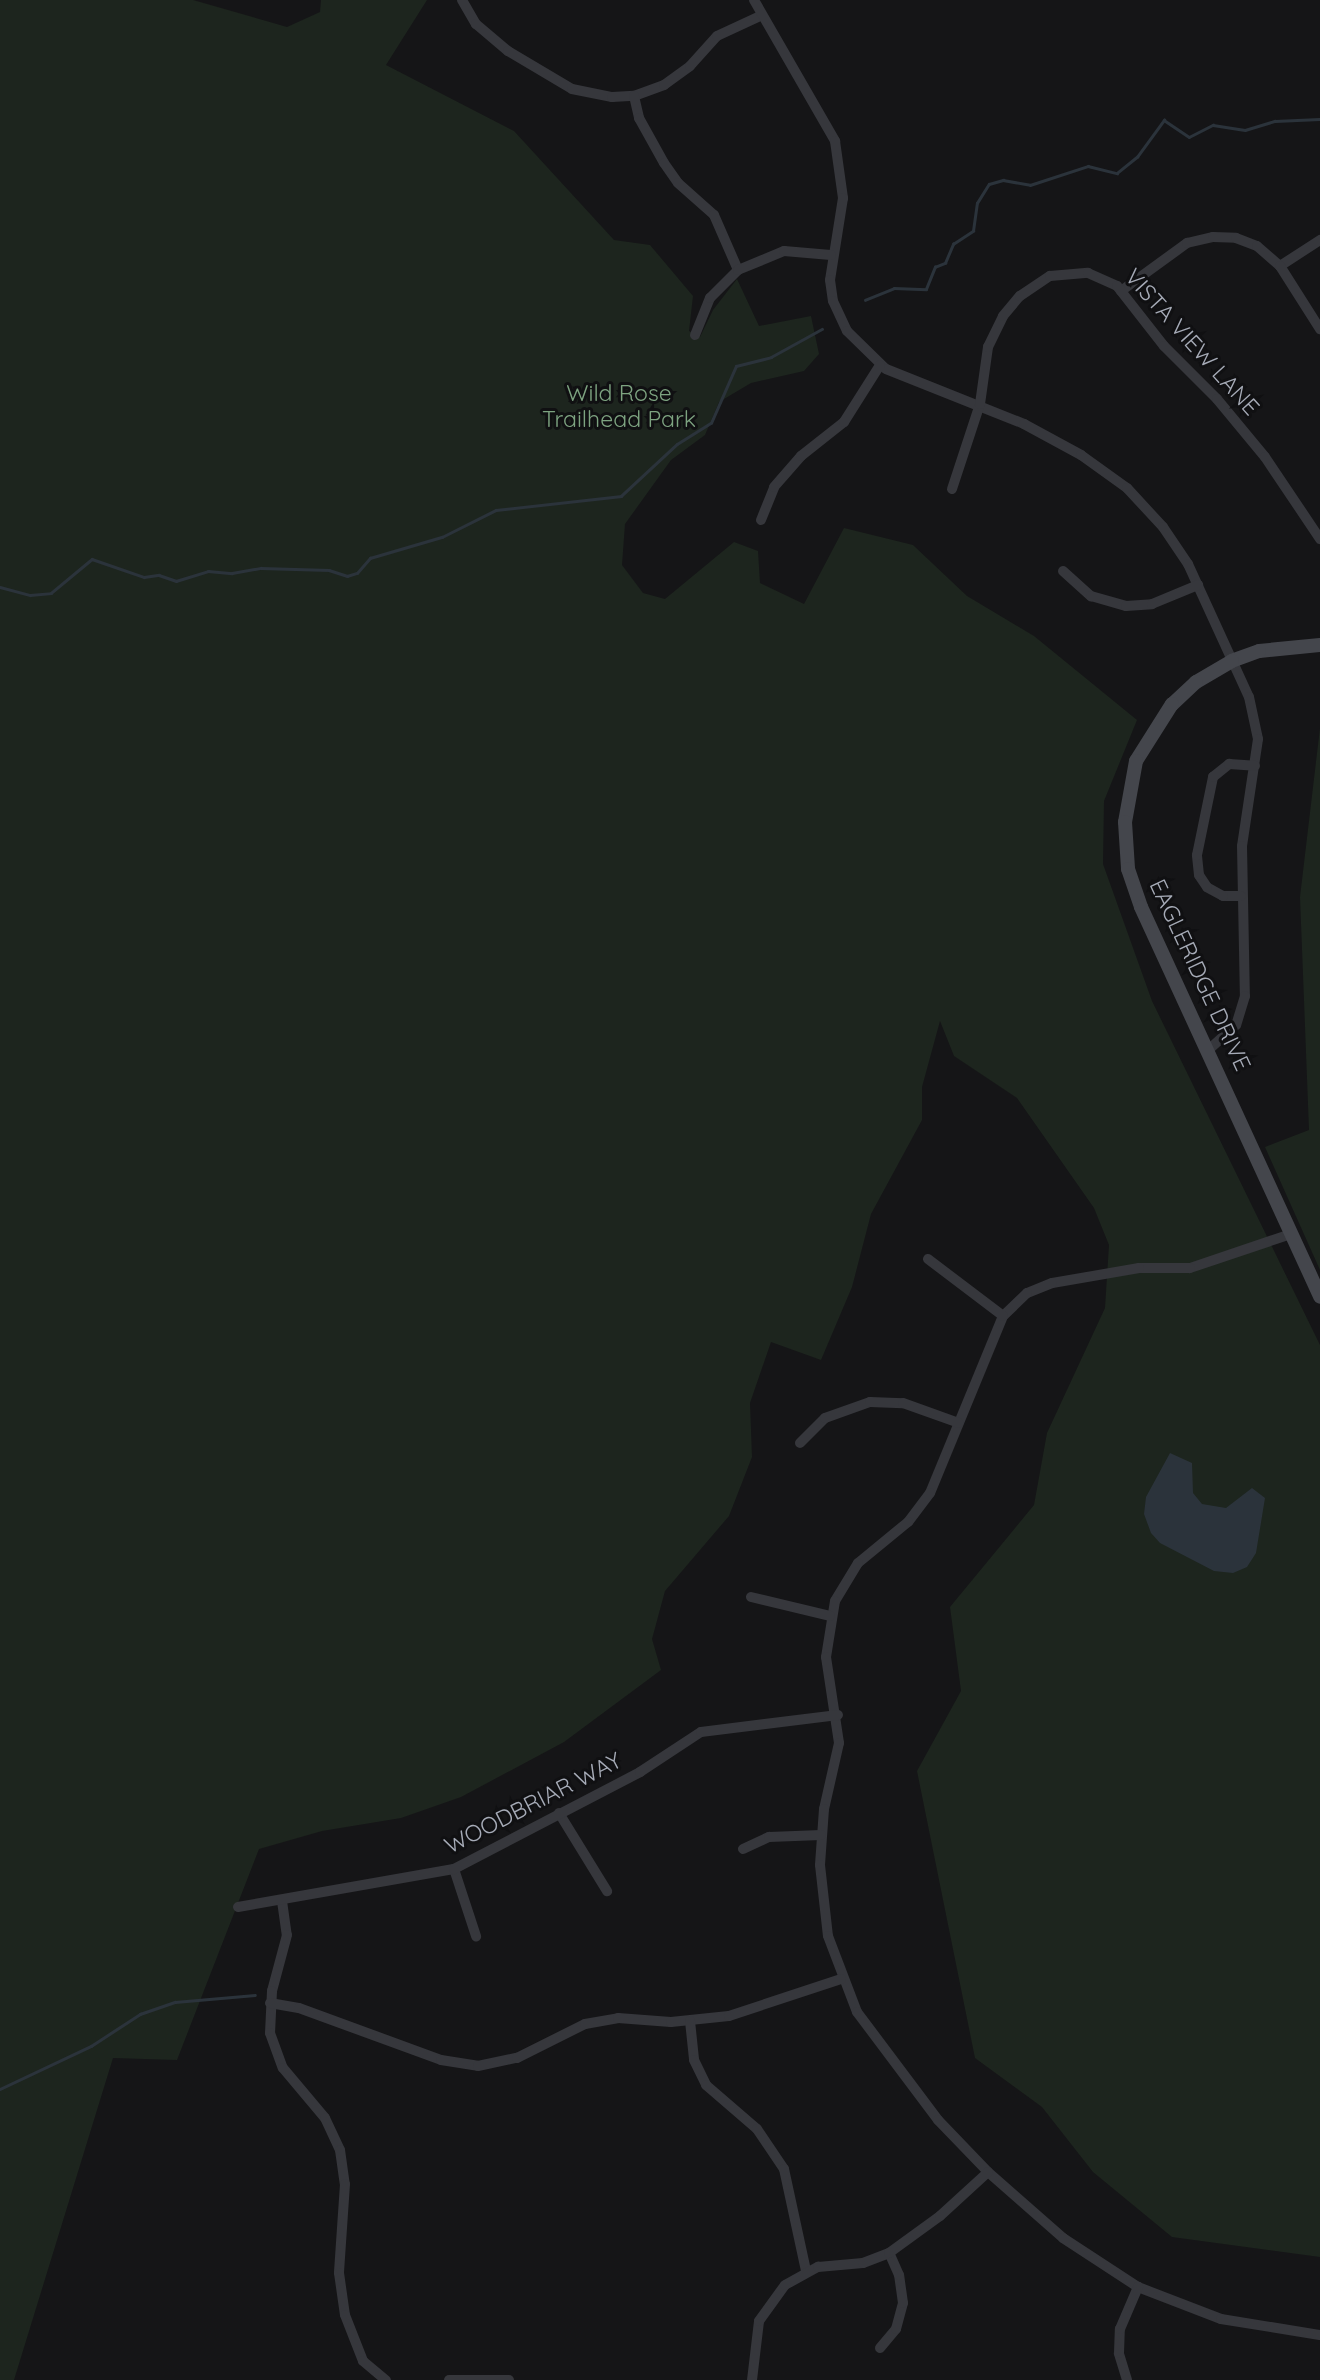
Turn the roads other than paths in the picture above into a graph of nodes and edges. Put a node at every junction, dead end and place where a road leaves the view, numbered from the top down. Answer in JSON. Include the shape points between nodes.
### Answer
{"nodes":[{"id":1,"x":462,"y":0,"type":"edge"},
{"id":2,"x":754,"y":0,"type":"edge"},
{"id":3,"x":760,"y":16,"type":"junction"},
{"id":4,"x":634,"y":96,"type":"junction"},
{"id":5,"x":1320,"y":240,"type":"edge"},
{"id":6,"x":831,"y":254,"type":"junction"},
{"id":7,"x":1280,"y":266,"type":"junction"},
{"id":8,"x":738,"y":271,"type":"junction"},
{"id":9,"x":1121,"y":291,"type":"junction"},
{"id":10,"x":1320,"y":329,"type":"edge"},
{"id":11,"x":695,"y":335,"type":"dead end"},
{"id":12,"x":880,"y":365,"type":"junction"},
{"id":13,"x":980,"y":404,"type":"junction"},
{"id":14,"x":952,"y":489,"type":"dead end"},
{"id":15,"x":761,"y":520,"type":"dead end"},
{"id":16,"x":1320,"y":539,"type":"edge"},
{"id":17,"x":1063,"y":571,"type":"dead end"},
{"id":18,"x":1198,"y":585,"type":"junction"},
{"id":19,"x":1320,"y":645,"type":"edge"},
{"id":20,"x":1231,"y":661,"type":"junction"},
{"id":21,"x":1255,"y":766,"type":"junction"},
{"id":22,"x":1241,"y":896,"type":"junction"},
{"id":23,"x":1208,"y":1050,"type":"junction"},
{"id":24,"x":1291,"y":1234,"type":"junction"},
{"id":25,"x":928,"y":1259,"type":"dead end"},
{"id":26,"x":1320,"y":1297,"type":"edge"},
{"id":27,"x":1003,"y":1316,"type":"junction"},
{"id":28,"x":959,"y":1423,"type":"junction"},
{"id":29,"x":800,"y":1443,"type":"dead end"},
{"id":30,"x":751,"y":1597,"type":"dead end"},
{"id":31,"x":830,"y":1616,"type":"junction"},
{"id":32,"x":838,"y":1715,"type":"junction"},
{"id":33,"x":559,"y":1813,"type":"junction"},
{"id":34,"x":821,"y":1835,"type":"junction"},
{"id":35,"x":743,"y":1849,"type":"dead end"},
{"id":36,"x":454,"y":1869,"type":"junction"},
{"id":37,"x":607,"y":1891,"type":"dead end"},
{"id":38,"x":282,"y":1901,"type":"junction"},
{"id":39,"x":238,"y":1908,"type":"dead end"},
{"id":40,"x":476,"y":1936,"type":"dead end"},
{"id":41,"x":841,"y":1979,"type":"junction"},
{"id":42,"x":270,"y":2003,"type":"junction"},
{"id":43,"x":690,"y":2021,"type":"junction"},
{"id":44,"x":988,"y":2172,"type":"junction"},
{"id":45,"x":889,"y":2253,"type":"junction"},
{"id":46,"x":806,"y":2271,"type":"junction"},
{"id":47,"x":1138,"y":2287,"type":"junction"},
{"id":48,"x":1320,"y":2335,"type":"edge"},
{"id":49,"x":880,"y":2348,"type":"dead end"},
{"id":50,"x":386,"y":2380,"type":"edge"},
{"id":51,"x":449,"y":2380,"type":"edge"},
{"id":52,"x":509,"y":2380,"type":"edge"},
{"id":53,"x":751,"y":2380,"type":"edge"},
{"id":54,"x":1126,"y":2380,"type":"edge"}],
"edges":[{"from":1,"to":4,"type":"street","via":[[486,33],[563,85],[593,95]]},
{"from":2,"to":3,"type":"street"},
{"from":3,"to":4,"type":"street","via":[[717,36],[673,80]]},
{"from":3,"to":6,"type":"street","via":[[835,141],[843,198]]},
{"from":4,"to":8,"type":"street","via":[[639,118],[668,170],[714,215]]},
{"from":5,"to":7,"type":"street"},
{"from":6,"to":8,"type":"street","via":[[784,251]]},
{"from":6,"to":12,"type":"street","via":[[831,291],[838,313],[854,340]]},
{"from":7,"to":9,"type":"street","via":[[1247,242],[1224,237],[1200,239],[1173,252]]},
{"from":7,"to":10,"type":"street"},
{"from":8,"to":11,"type":"street","via":[[710,298]]},
{"from":9,"to":13,"type":"street","name":"VISTA VIEW LANE","via":[[1105,278],[1079,272],[1050,276],[1030,288],[1011,306],[992,337]]},
{"from":9,"to":16,"type":"street","name":"VISTA VIEW LANE","via":[[1164,346],[1252,440]]},
{"from":12,"to":13,"type":"street"},
{"from":12,"to":15,"type":"street","via":[[844,422],[793,464],[774,487]]},
{"from":13,"to":14,"type":"street","name":"VISTA VIEW LANE"},
{"from":13,"to":18,"type":"street","via":[[1053,439],[1114,477],[1163,527]]},
{"from":17,"to":18,"type":"street","via":[[1091,596],[1126,606],[1152,604]]},
{"from":18,"to":20,"type":"street"},
{"from":19,"to":20,"type":"main road","name":"EAGLERIDGE DRIVE","via":[[1283,647]]},
{"from":20,"to":21,"type":"street","via":[[1256,720]]},
{"from":20,"to":23,"type":"main road","name":"EAGLERIDGE DRIVE","via":[[1196,682],[1157,723],[1136,761],[1125,822],[1133,884]]},
{"from":21,"to":22,"type":"street","via":[[1242,846]]},
{"from":21,"to":22,"type":"street","via":[[1230,764],[1213,777],[1197,855],[1199,875],[1207,887],[1223,896]]},
{"from":22,"to":23,"type":"street","via":[[1244,1004],[1236,1025]]},
{"from":23,"to":24,"type":"main road","name":"EAGLERIDGE DRIVE"},
{"from":24,"to":26,"type":"main road","name":"EAGLERIDGE DRIVE"},
{"from":24,"to":27,"type":"street","via":[[1190,1268],[1129,1269],[1052,1283],[1027,1293]]},
{"from":25,"to":27,"type":"street"},
{"from":27,"to":28,"type":"street"},
{"from":28,"to":29,"type":"street","via":[[903,1403],[870,1402],[835,1413]]},
{"from":28,"to":31,"type":"street","via":[[925,1502],[858,1563]]},
{"from":30,"to":31,"type":"street"},
{"from":31,"to":32,"type":"street","via":[[826,1657]]},
{"from":32,"to":33,"type":"street","name":"WOODBRIAR WAY","via":[[701,1732],[640,1772]]},
{"from":32,"to":34,"type":"street","via":[[837,1755]]},
{"from":33,"to":36,"type":"street","name":"WOODBRIAR WAY","via":[[490,1854]]},
{"from":33,"to":37,"type":"street"},
{"from":34,"to":35,"type":"street","via":[[769,1837]]},
{"from":34,"to":41,"type":"street","via":[[823,1905]]},
{"from":36,"to":38,"type":"street","name":"WOODBRIAR WAY"},
{"from":36,"to":40,"type":"street"},
{"from":38,"to":39,"type":"street","name":"WOODBRIAR WAY"},
{"from":38,"to":42,"type":"street","via":[[285,1947]]},
{"from":41,"to":43,"type":"street","via":[[745,2012]]},
{"from":41,"to":44,"type":"street","via":[[857,2012],[889,2057],[938,2120]]},
{"from":42,"to":43,"type":"street","via":[[299,2008],[441,2060],[478,2066],[517,2058],[570,2029],[601,2020]]},
{"from":42,"to":50,"type":"street","via":[[270,2033],[278,2059],[325,2118],[340,2150],[345,2184],[339,2273],[345,2315],[363,2361]]},
{"from":43,"to":46,"type":"street","via":[[694,2060],[706,2085],[757,2129],[784,2169]]},
{"from":44,"to":45,"type":"street","via":[[940,2216]]},
{"from":44,"to":47,"type":"street","via":[[1063,2238]]},
{"from":45,"to":46,"type":"street","via":[[863,2263]]},
{"from":45,"to":49,"type":"street","via":[[899,2275],[903,2303],[896,2329]]},
{"from":46,"to":53,"type":"street","via":[[776,2293],[761,2316]]},
{"from":47,"to":48,"type":"street","via":[[1228,2321]]},
{"from":47,"to":54,"type":"street","via":[[1120,2329],[1119,2353]]},
{"from":51,"to":52,"type":"street"}]}
